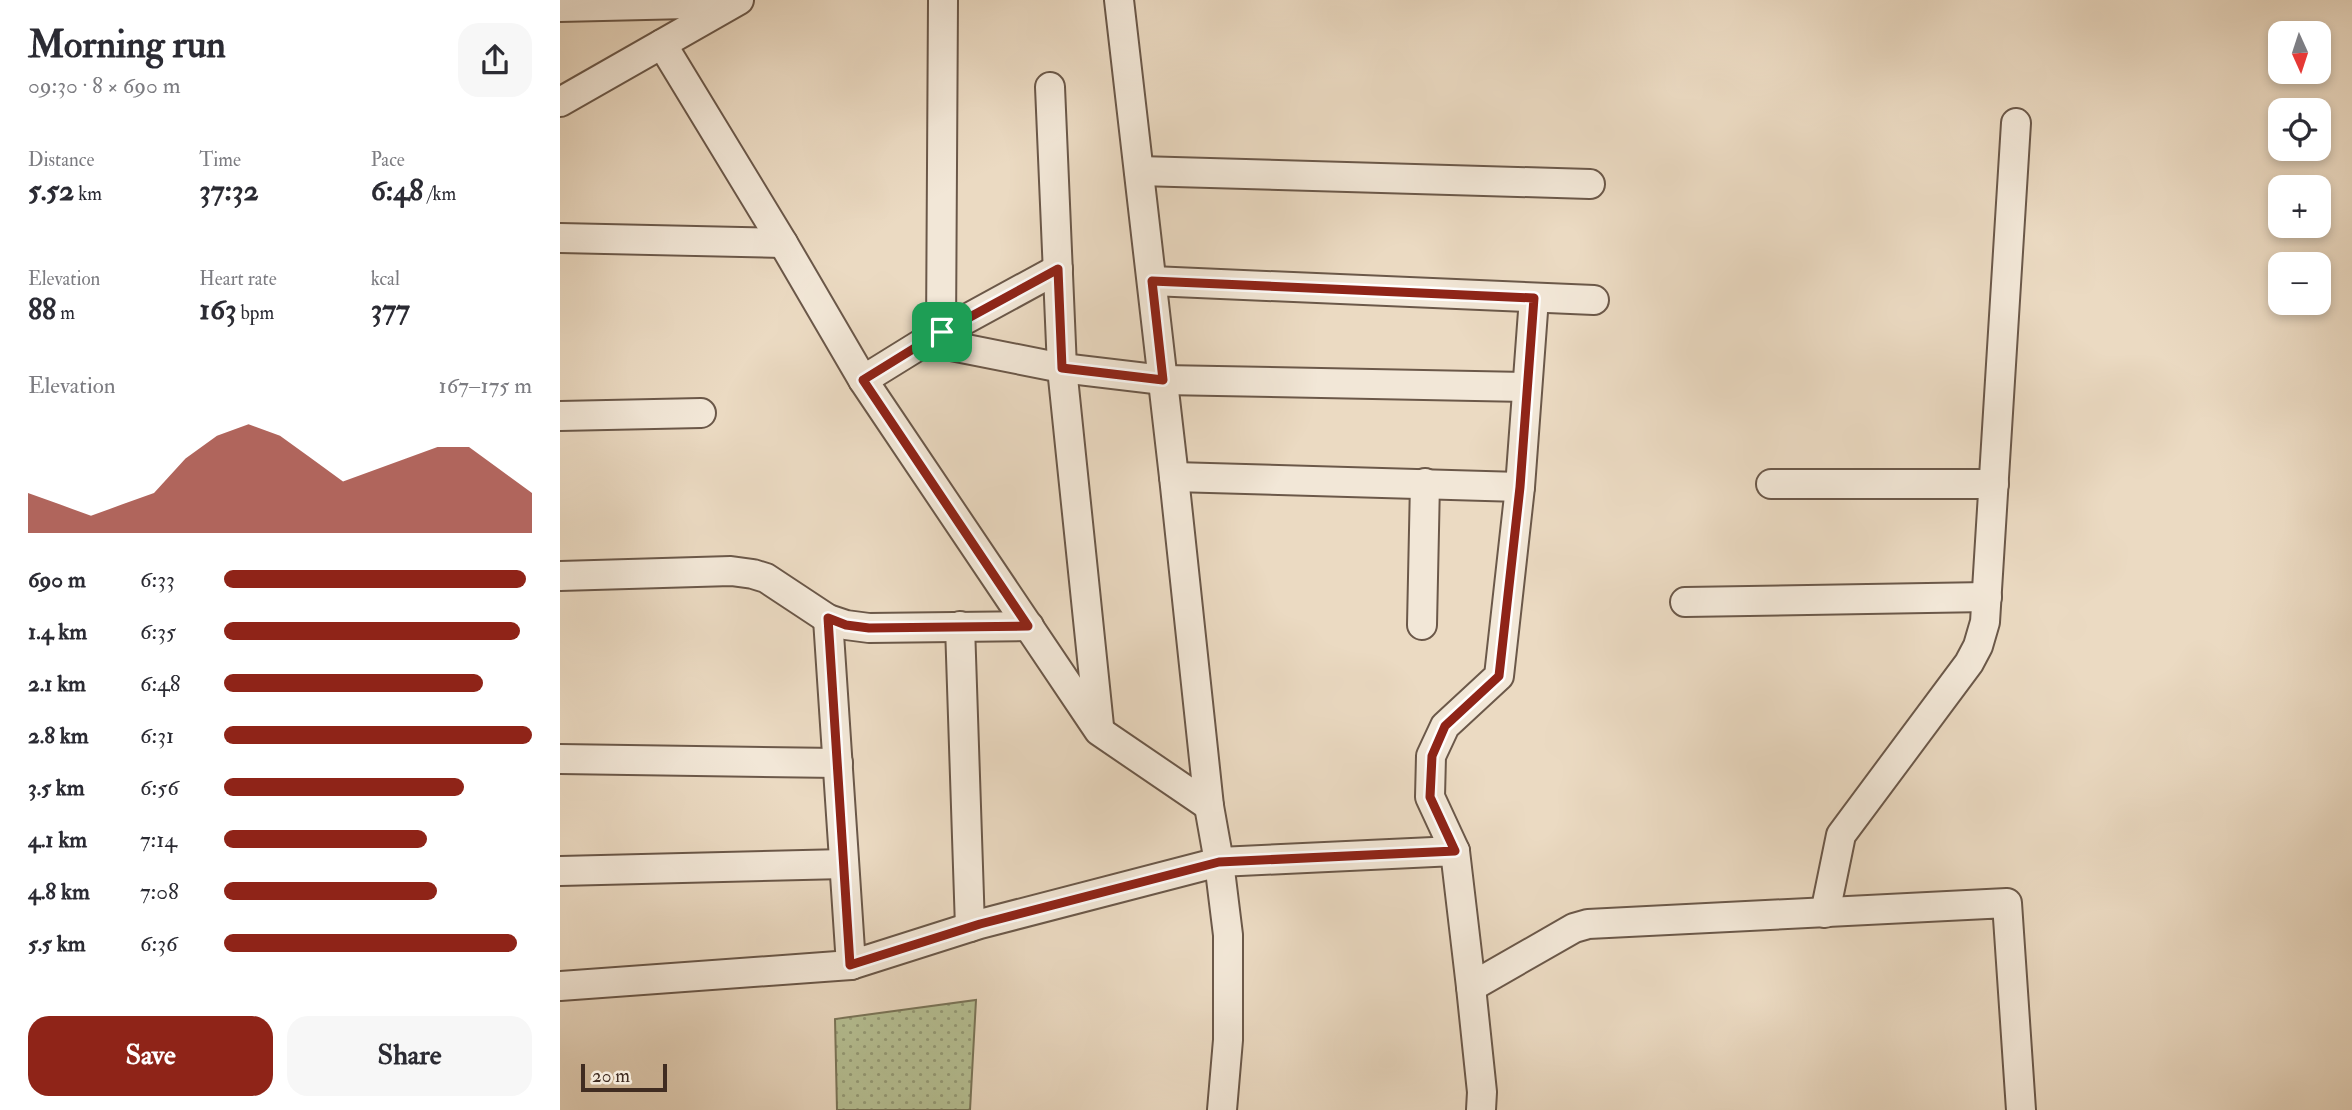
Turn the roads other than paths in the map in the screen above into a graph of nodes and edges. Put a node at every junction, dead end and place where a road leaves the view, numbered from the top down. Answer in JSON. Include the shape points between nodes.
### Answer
{"nodes":[{"id":1,"x":1119,"y":0,"type":"edge"},
{"id":2,"x":737,"y":1,"type":"edge"},
{"id":3,"x":943,"y":1,"type":"edge"},
{"id":4,"x":560,"y":7,"type":"edge"},
{"id":5,"x":662,"y":44,"type":"junction"},
{"id":6,"x":1050,"y":87,"type":"dead end"},
{"id":7,"x":560,"y":102,"type":"edge"},
{"id":8,"x":2016,"y":123,"type":"dead end"},
{"id":9,"x":1139,"y":171,"type":"junction"},
{"id":10,"x":1590,"y":184,"type":"dead end"},
{"id":11,"x":560,"y":238,"type":"edge"},
{"id":12,"x":783,"y":243,"type":"junction"},
{"id":13,"x":1058,"y":269,"type":"junction"},
{"id":14,"x":1152,"y":281,"type":"junction"},
{"id":15,"x":1534,"y":298,"type":"junction"},
{"id":16,"x":1594,"y":300,"type":"dead end"},
{"id":17,"x":934,"y":336,"type":"junction"},
{"id":18,"x":1062,"y":368,"type":"junction"},
{"id":19,"x":863,"y":380,"type":"junction"},
{"id":20,"x":1163,"y":380,"type":"junction"},
{"id":21,"x":1527,"y":387,"type":"junction"},
{"id":22,"x":701,"y":414,"type":"dead end"},
{"id":23,"x":560,"y":416,"type":"edge"},
{"id":24,"x":1174,"y":477,"type":"junction"},
{"id":25,"x":1425,"y":483,"type":"junction"},
{"id":26,"x":1771,"y":484,"type":"dead end"},
{"id":27,"x":1994,"y":485,"type":"junction"},
{"id":28,"x":1520,"y":487,"type":"junction"},
{"id":29,"x":560,"y":576,"type":"edge"},
{"id":30,"x":1987,"y":597,"type":"junction"},
{"id":31,"x":1685,"y":602,"type":"dead end"},
{"id":32,"x":828,"y":618,"type":"junction"},
{"id":33,"x":1422,"y":625,"type":"dead end"},
{"id":34,"x":960,"y":626,"type":"junction"},
{"id":35,"x":1028,"y":626,"type":"junction"},
{"id":36,"x":1100,"y":731,"type":"junction"},
{"id":37,"x":560,"y":759,"type":"edge"},
{"id":38,"x":838,"y":763,"type":"junction"},
{"id":39,"x":1209,"y":806,"type":"junction"},
{"id":40,"x":1455,"y":851,"type":"junction"},
{"id":41,"x":1219,"y":862,"type":"junction"},
{"id":42,"x":844,"y":864,"type":"junction"},
{"id":43,"x":560,"y":871,"type":"edge"},
{"id":44,"x":1825,"y":912,"type":"junction"},
{"id":45,"x":970,"y":927,"type":"junction"},
{"id":46,"x":850,"y":965,"type":"junction"},
{"id":47,"x":560,"y":986,"type":"edge"},
{"id":48,"x":1471,"y":987,"type":"junction"},
{"id":49,"x":1222,"y":1110,"type":"edge"},
{"id":50,"x":1480,"y":1110,"type":"edge"},
{"id":51,"x":2021,"y":1110,"type":"edge"}],
"edges":[{"from":1,"to":9,"type":"street"},
{"from":2,"to":4,"type":"street"},
{"from":2,"to":5,"type":"street"},
{"from":3,"to":17,"type":"street"},
{"from":5,"to":7,"type":"street"},
{"from":5,"to":12,"type":"street"},
{"from":6,"to":13,"type":"street"},
{"from":8,"to":27,"type":"street"},
{"from":9,"to":10,"type":"street"},
{"from":9,"to":14,"type":"street"},
{"from":11,"to":12,"type":"street"},
{"from":12,"to":19,"type":"street"},
{"from":13,"to":17,"type":"street"},
{"from":13,"to":18,"type":"street"},
{"from":14,"to":15,"type":"street"},
{"from":14,"to":20,"type":"street"},
{"from":15,"to":16,"type":"street"},
{"from":15,"to":21,"type":"street"},
{"from":17,"to":18,"type":"street"},
{"from":17,"to":19,"type":"street"},
{"from":18,"to":20,"type":"street"},
{"from":18,"to":36,"type":"street"},
{"from":19,"to":35,"type":"street"},
{"from":20,"to":21,"type":"street"},
{"from":20,"to":24,"type":"street"},
{"from":21,"to":28,"type":"street"},
{"from":22,"to":23,"type":"street"},
{"from":24,"to":25,"type":"street"},
{"from":24,"to":39,"type":"street"},
{"from":25,"to":28,"type":"street"},
{"from":25,"to":33,"type":"street"},
{"from":26,"to":27,"type":"street"},
{"from":27,"to":30,"type":"street"},
{"from":28,"to":40,"type":"street","via":[[1499,676],[1445,726],[1432,756],[1430,797]]},
{"from":29,"to":32,"type":"street","via":[[753,574]]},
{"from":30,"to":31,"type":"street"},
{"from":30,"to":44,"type":"street","via":[[1985,622],[1969,663],[1841,835]]},
{"from":32,"to":34,"type":"street","via":[[869,628]]},
{"from":32,"to":38,"type":"street"},
{"from":34,"to":35,"type":"street"},
{"from":34,"to":45,"type":"street"},
{"from":35,"to":36,"type":"street"},
{"from":36,"to":39,"type":"street"},
{"from":37,"to":38,"type":"street"},
{"from":38,"to":42,"type":"street"},
{"from":39,"to":41,"type":"street"},
{"from":40,"to":41,"type":"street"},
{"from":40,"to":48,"type":"street"},
{"from":41,"to":45,"type":"street"},
{"from":41,"to":49,"type":"street","via":[[1228,935]]},
{"from":42,"to":43,"type":"street"},
{"from":42,"to":46,"type":"street"},
{"from":44,"to":48,"type":"street","via":[[1588,923]]},
{"from":44,"to":51,"type":"street","via":[[2007,902]]},
{"from":45,"to":46,"type":"street"},
{"from":46,"to":47,"type":"street"},
{"from":48,"to":50,"type":"street"}]}
